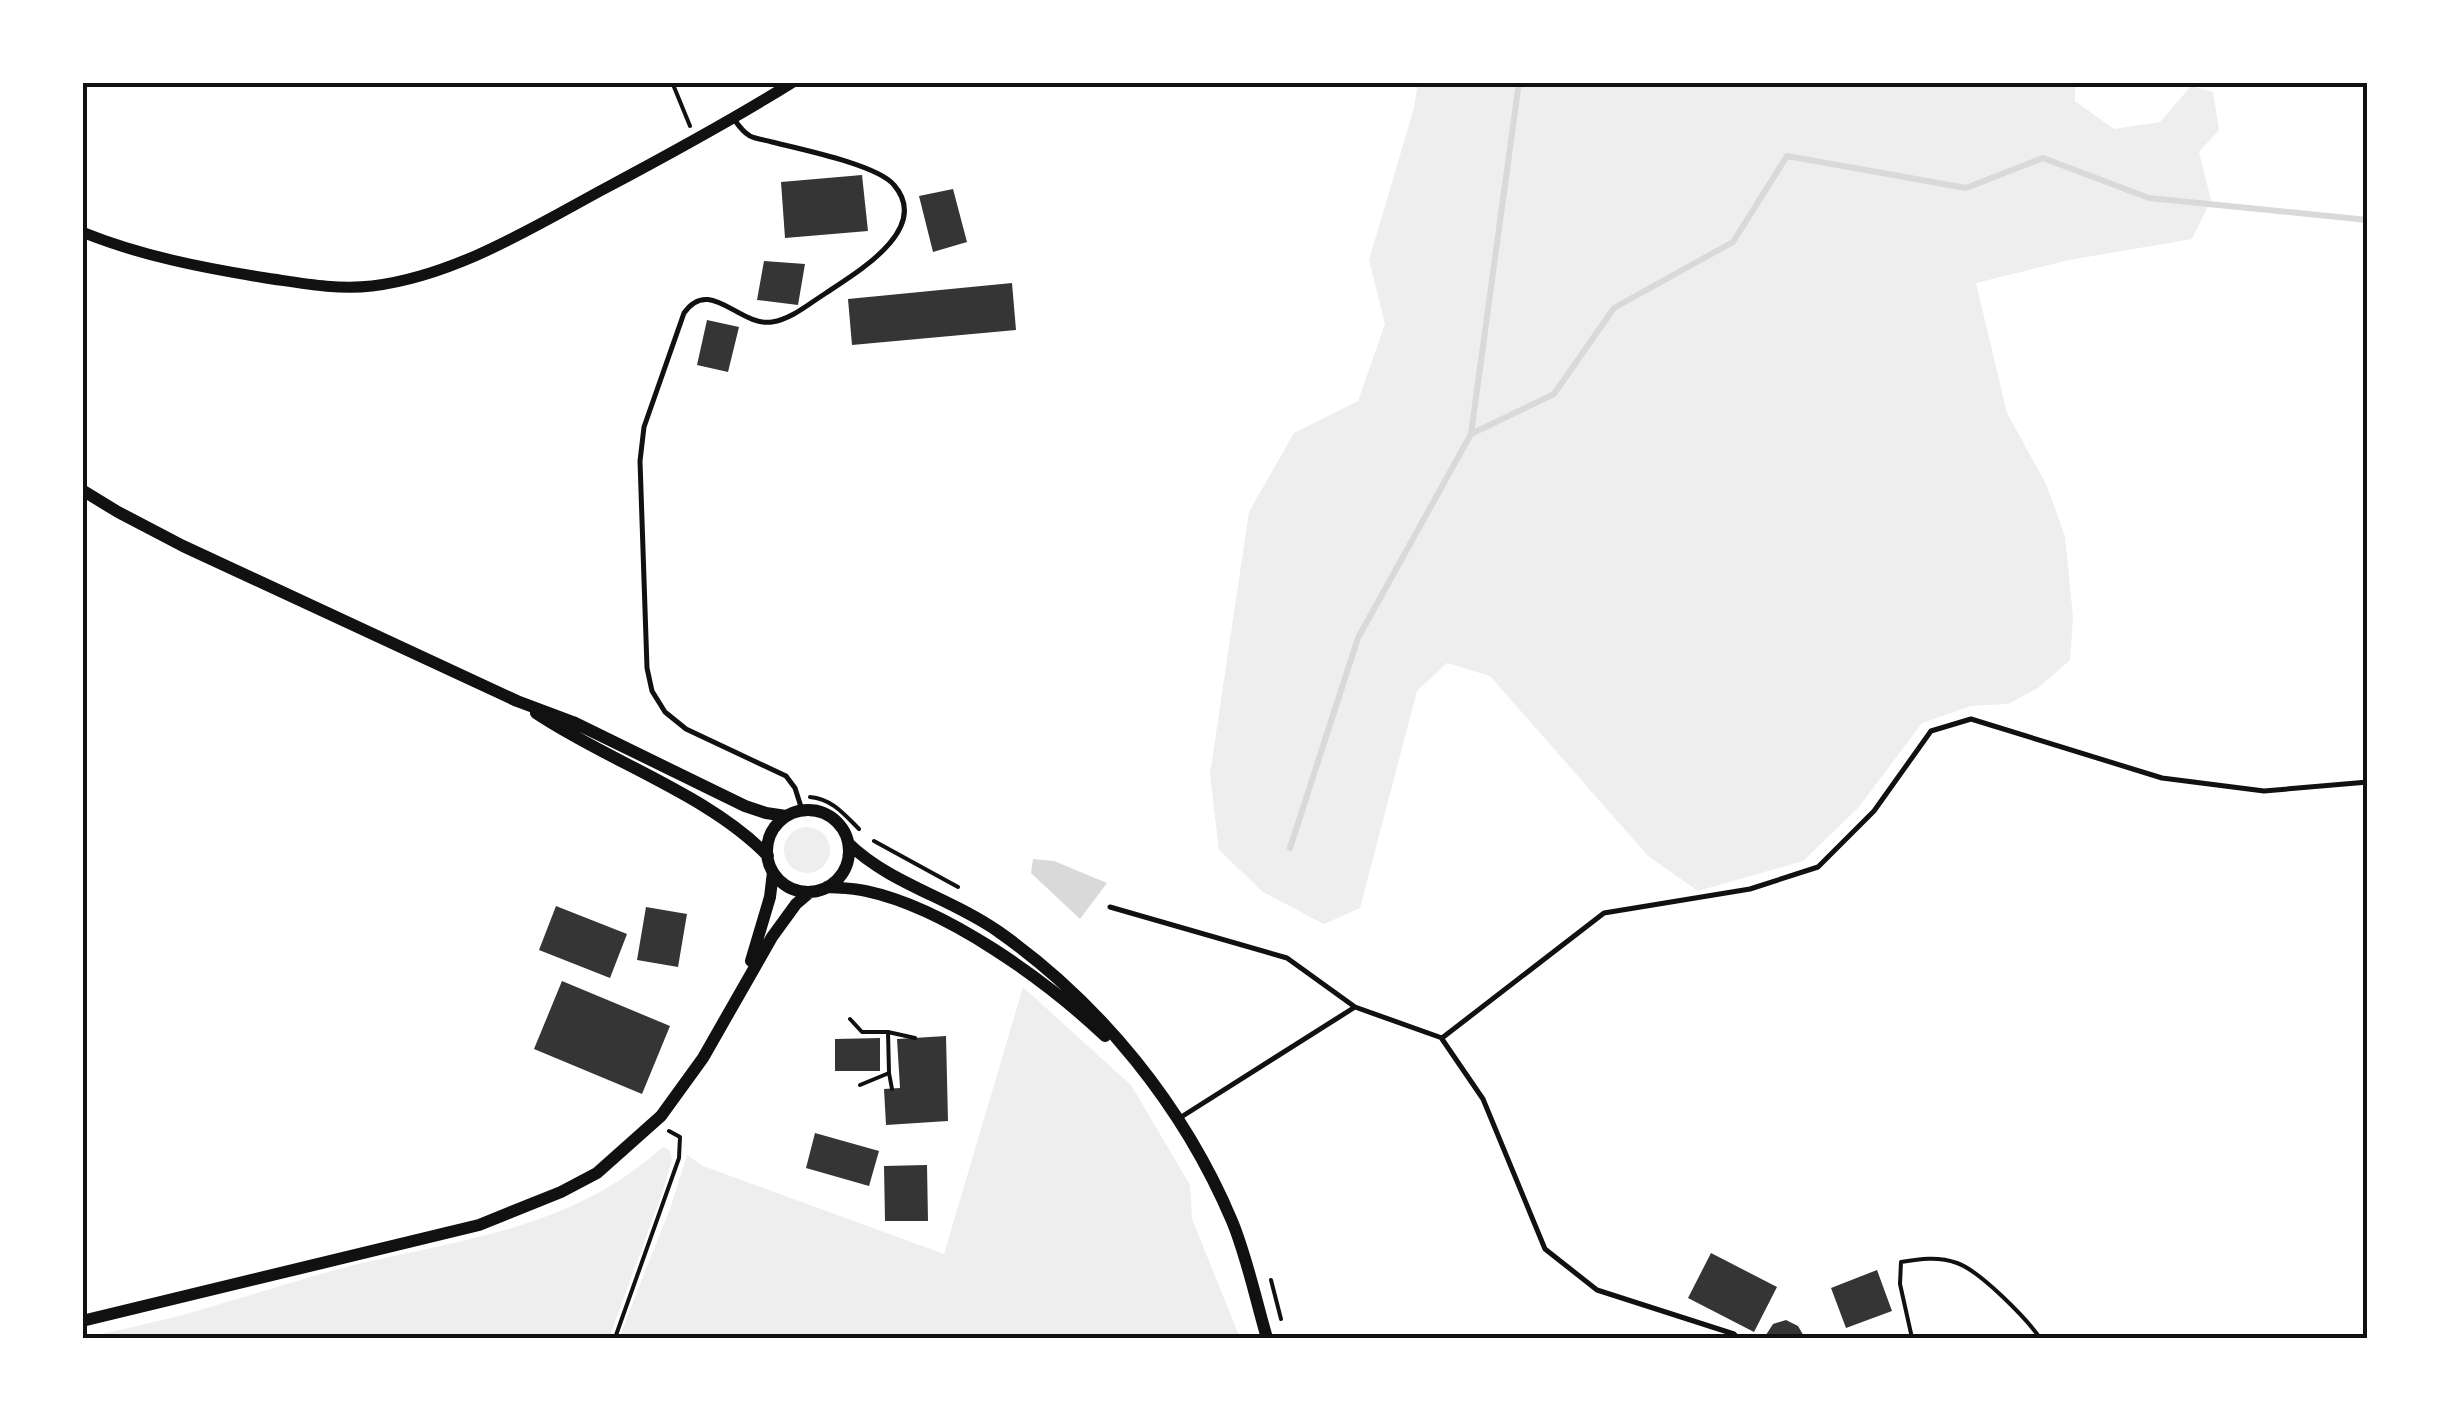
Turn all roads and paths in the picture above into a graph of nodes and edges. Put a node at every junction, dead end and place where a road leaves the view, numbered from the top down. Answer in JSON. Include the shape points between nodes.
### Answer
{"nodes":[{"id":1,"x":672,"y":82,"type":"edge"},
{"id":2,"x":794,"y":82,"type":"edge"},
{"id":3,"x":734,"y":119,"type":"junction"},
{"id":4,"x":696,"y":140,"type":"junction"},
{"id":5,"x":82,"y":232,"type":"edge"},
{"id":6,"x":82,"y":490,"type":"edge"},
{"id":7,"x":518,"y":701,"type":"junction"},
{"id":8,"x":2368,"y":782,"type":"edge"},
{"id":9,"x":802,"y":810,"type":"junction"},
{"id":10,"x":786,"y":816,"type":"junction"},
{"id":11,"x":848,"y":843,"type":"junction"},
{"id":12,"x":768,"y":856,"type":"junction"},
{"id":13,"x":773,"y":872,"type":"junction"},
{"id":14,"x":827,"y":887,"type":"junction"},
{"id":15,"x":810,"y":892,"type":"junction"},
{"id":16,"x":1110,"y":906,"type":"dead end"},
{"id":17,"x":743,"y":988,"type":"junction"},
{"id":18,"x":1354,"y":1007,"type":"junction"},
{"id":19,"x":850,"y":1019,"type":"dead end"},
{"id":20,"x":888,"y":1032,"type":"junction"},
{"id":21,"x":915,"y":1038,"type":"dead end"},
{"id":22,"x":1442,"y":1038,"type":"junction"},
{"id":23,"x":889,"y":1073,"type":"junction"},
{"id":24,"x":1150,"y":1079,"type":"junction"},
{"id":25,"x":860,"y":1085,"type":"dead end"},
{"id":26,"x":892,"y":1088,"type":"dead end"},
{"id":27,"x":1177,"y":1119,"type":"junction"},
{"id":28,"x":654,"y":1122,"type":"junction"},
{"id":29,"x":82,"y":1321,"type":"edge"},
{"id":30,"x":614,"y":1338,"type":"edge"},
{"id":31,"x":1267,"y":1338,"type":"edge"},
{"id":32,"x":1738,"y":1338,"type":"edge"},
{"id":33,"x":1912,"y":1338,"type":"edge"},
{"id":34,"x":2040,"y":1338,"type":"edge"}],
"edges":[{"from":1,"to":4,"type":"path"},
{"from":2,"to":3,"type":"street"},
{"from":3,"to":4,"type":"street"},
{"from":3,"to":9,"type":"lane","via":[[750,136],[886,176],[897,187],[904,216],[874,261],[789,317],[756,322],[714,300],[690,304],[644,427],[640,461],[652,691],[686,729],[786,776]]},
{"from":4,"to":5,"type":"street","via":[[512,238],[409,279],[375,285],[318,286],[246,274],[161,258]]},
{"from":6,"to":7,"type":"main road","via":[[183,546]]},
{"from":7,"to":10,"type":"main road","via":[[745,806]]},
{"from":7,"to":12,"type":"main road","via":[[736,827]]},
{"from":8,"to":22,"type":"lane","via":[[2264,792],[2162,778],[1971,718],[1932,731],[1874,811],[1818,868],[1750,889],[1604,913]]},
{"from":9,"to":10,"type":"main road"},
{"from":9,"to":11,"type":"main road","via":[[836,821]]},
{"from":10,"to":12,"type":"main road","via":[[771,834]]},
{"from":11,"to":14,"type":"main road","via":[[846,866]]},
{"from":11,"to":24,"type":"main road","via":[[1030,954],[1100,1019]]},
{"from":12,"to":13,"type":"main road"},
{"from":13,"to":15,"type":"main road","via":[[792,889]]},
{"from":13,"to":17,"type":"main road"},
{"from":14,"to":15,"type":"main road"},
{"from":14,"to":24,"type":"main road","via":[[896,900],[972,936],[1059,996]]},
{"from":15,"to":17,"type":"main road","via":[[781,924]]},
{"from":16,"to":18,"type":"lane","via":[[1288,958]]},
{"from":17,"to":28,"type":"main road","via":[[703,1058]]},
{"from":18,"to":22,"type":"lane"},
{"from":18,"to":27,"type":"lane"},
{"from":19,"to":20,"type":"path","via":[[862,1032]]},
{"from":20,"to":21,"type":"path"},
{"from":20,"to":23,"type":"path"},
{"from":22,"to":32,"type":"lane","via":[[1483,1099],[1545,1250],[1597,1290]]},
{"from":23,"to":25,"type":"path"},
{"from":23,"to":26,"type":"path"},
{"from":24,"to":27,"type":"main road"},
{"from":27,"to":31,"type":"main road","via":[[1233,1223]]},
{"from":28,"to":29,"type":"main road","via":[[597,1173],[480,1224]]},
{"from":28,"to":30,"type":"path","via":[[680,1136],[680,1158]]},
{"from":33,"to":34,"type":"path","via":[[1901,1262],[1924,1258],[1958,1263],[1994,1288]]}]}
